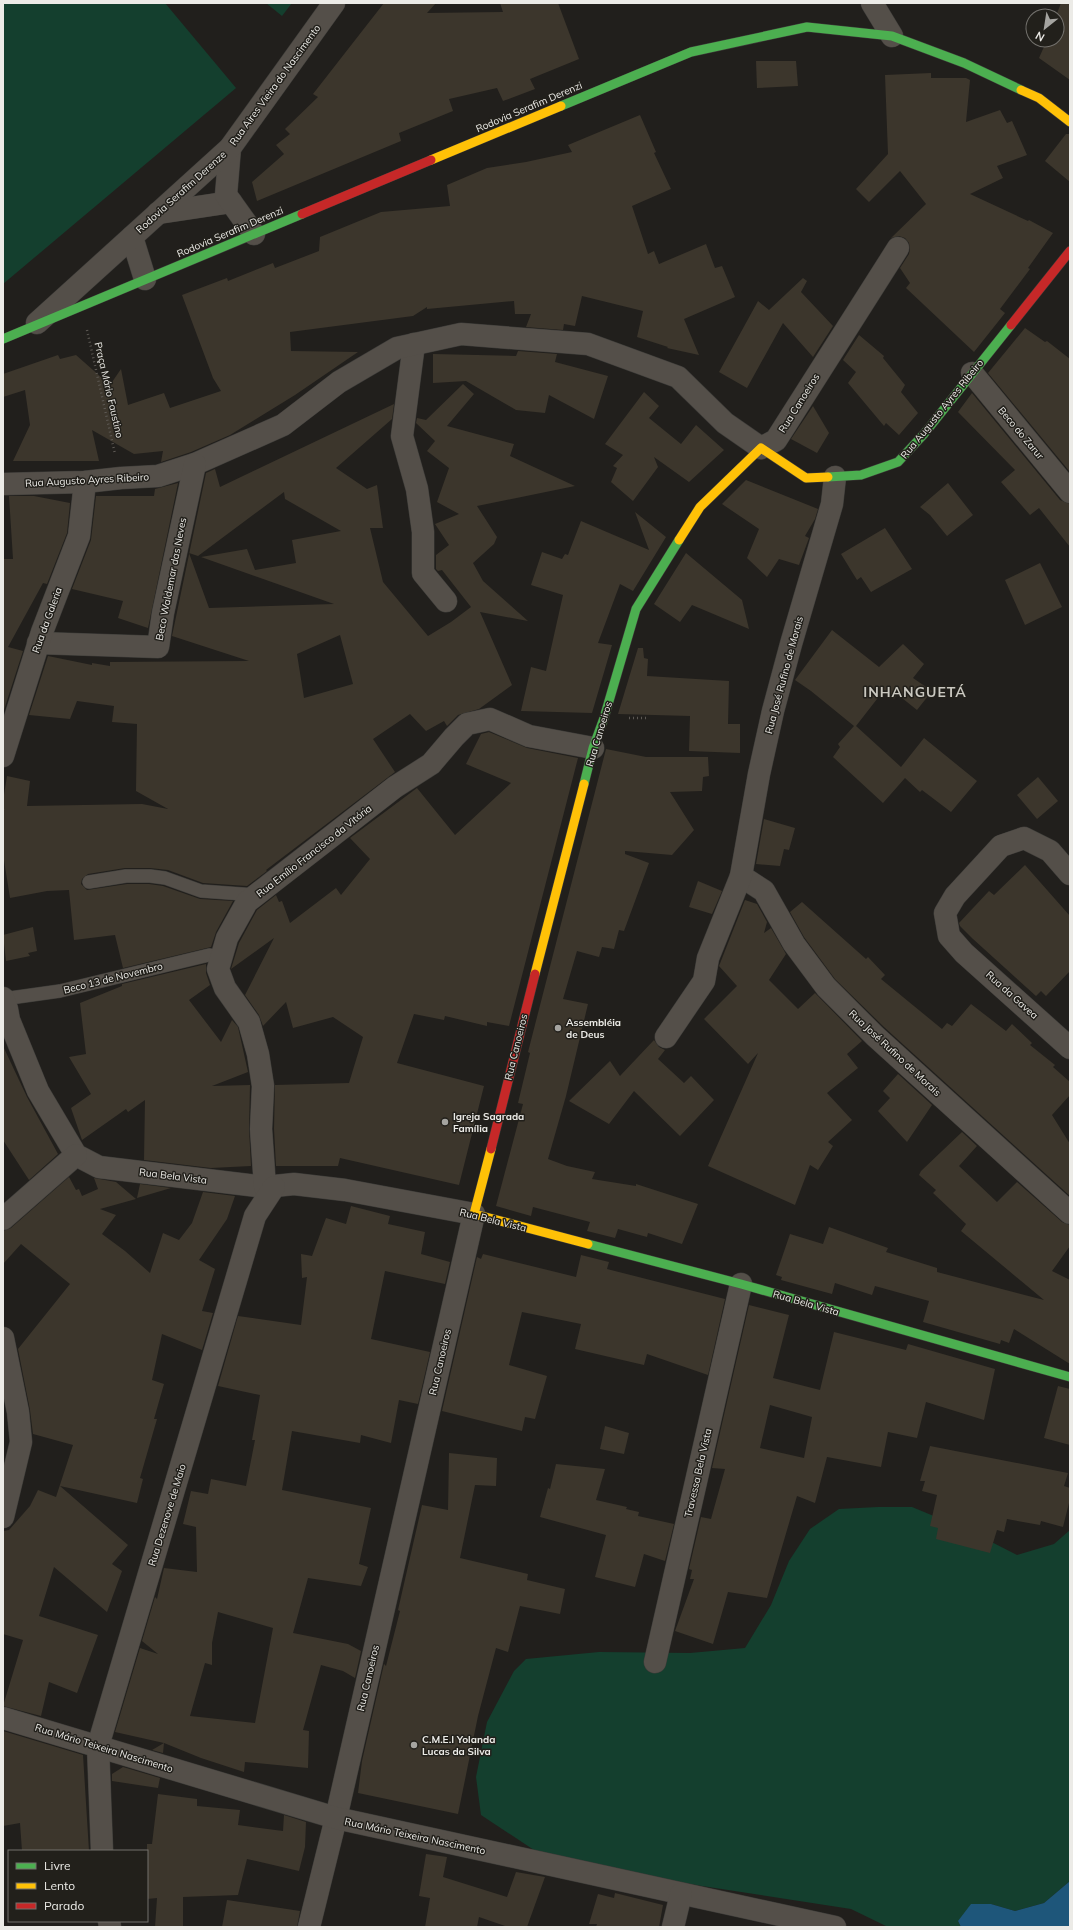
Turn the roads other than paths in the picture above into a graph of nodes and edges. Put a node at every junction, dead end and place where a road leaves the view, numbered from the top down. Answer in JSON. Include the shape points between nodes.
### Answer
{"nodes":[{"id":1,"x":334,"y":3,"type":"edge"},
{"id":2,"x":872,"y":3,"type":"edge"},
{"id":3,"x":892,"y":36,"type":"junction"},
{"id":4,"x":1070,"y":122,"type":"edge"},
{"id":5,"x":230,"y":148,"type":"junction"},
{"id":6,"x":231,"y":202,"type":"junction"},
{"id":7,"x":158,"y":213,"type":"junction"},
{"id":8,"x":254,"y":234,"type":"junction"},
{"id":9,"x":132,"y":237,"type":"junction"},
{"id":10,"x":898,"y":248,"type":"dead end"},
{"id":11,"x":1070,"y":251,"type":"edge"},
{"id":12,"x":145,"y":279,"type":"junction"},
{"id":13,"x":36,"y":324,"type":"junction"},
{"id":14,"x":3,"y":339,"type":"edge"},
{"id":15,"x":414,"y":344,"type":"junction"},
{"id":16,"x":972,"y":373,"type":"junction"},
{"id":17,"x":761,"y":448,"type":"junction"},
{"id":18,"x":195,"y":464,"type":"junction"},
{"id":19,"x":835,"y":477,"type":"junction"},
{"id":20,"x":85,"y":482,"type":"junction"},
{"id":21,"x":3,"y":484,"type":"edge"},
{"id":22,"x":1070,"y":492,"type":"edge"},
{"id":23,"x":446,"y":601,"type":"dead end"},
{"id":24,"x":38,"y":643,"type":"junction"},
{"id":25,"x":593,"y":748,"type":"junction"},
{"id":26,"x":3,"y":756,"type":"edge"},
{"id":27,"x":1070,"y":874,"type":"edge"},
{"id":28,"x":741,"y":876,"type":"junction"},
{"id":29,"x":89,"y":882,"type":"dead end"},
{"id":30,"x":257,"y":895,"type":"junction"},
{"id":31,"x":222,"y":957,"type":"junction"},
{"id":32,"x":3,"y":999,"type":"edge"},
{"id":33,"x":666,"y":1037,"type":"dead end"},
{"id":34,"x":1070,"y":1048,"type":"edge"},
{"id":35,"x":76,"y":1156,"type":"junction"},
{"id":36,"x":269,"y":1187,"type":"junction"},
{"id":37,"x":1070,"y":1213,"type":"edge"},
{"id":38,"x":474,"y":1214,"type":"junction"},
{"id":39,"x":3,"y":1219,"type":"edge"},
{"id":40,"x":741,"y":1284,"type":"junction"},
{"id":41,"x":4,"y":1343,"type":"edge"},
{"id":42,"x":1070,"y":1377,"type":"edge"},
{"id":43,"x":11,"y":1407,"type":"edge"},
{"id":44,"x":3,"y":1517,"type":"edge"},
{"id":45,"x":656,"y":1662,"type":"dead end"},
{"id":46,"x":3,"y":1718,"type":"edge"},
{"id":47,"x":98,"y":1746,"type":"junction"},
{"id":48,"x":336,"y":1818,"type":"junction"},
{"id":49,"x":102,"y":1850,"type":"edge"},
{"id":50,"x":681,"y":1894,"type":"junction"},
{"id":51,"x":827,"y":1926,"type":"edge"},
{"id":52,"x":309,"y":1927,"type":"edge"},
{"id":53,"x":673,"y":1927,"type":"edge"}],
"edges":[{"from":1,"to":5,"type":"street","name":"Rua Aires Vieira do Nascimento"},
{"from":2,"to":3,"type":"street"},
{"from":3,"to":4,"type":"street","name":"Rodovia Serafim Derenzi","via":[[964,63],[1039,98]]},
{"from":3,"to":8,"type":"street","name":"Rodovia Serafim Derenzi","via":[[807,27],[691,52]]},
{"from":5,"to":6,"type":"street","name":"Rua Aires Vieira do Nascimento","via":[[226,194]]},
{"from":5,"to":7,"type":"street","name":"Rodovia Serafim Derenze"},
{"from":6,"to":7,"type":"street"},
{"from":6,"to":8,"type":"street","name":"Rua Aires Vieira do Nascimento"},
{"from":7,"to":9,"type":"street","name":"Rodovia Serafim Derenze"},
{"from":8,"to":12,"type":"street","name":"Rodovia Serafim Derenzi"},
{"from":9,"to":12,"type":"street","name":"Rodovia Serafim Derenze"},
{"from":9,"to":13,"type":"street","name":"Rodovia Serafim Derenze"},
{"from":10,"to":17,"type":"street","name":"Rua Canoeiros","via":[[776,440]]},
{"from":11,"to":16,"type":"street","name":"Rua Augusto Ayres Ribeiro"},
{"from":12,"to":13,"type":"street","name":"Rodovia Serafim Derenzi"},
{"from":13,"to":14,"type":"street","name":"Rodovia Serafim Derenzi"},
{"from":15,"to":17,"type":"street","name":"Rua Augusto Ayres Ribeiro","via":[[461,334],[588,344],[678,377],[726,423]]},
{"from":15,"to":18,"type":"street","name":"Rua Augusto Ayres Ribeiro","via":[[397,348],[339,382],[283,425]]},
{"from":15,"to":23,"type":"street","via":[[402,436],[424,532],[423,573]]},
{"from":16,"to":19,"type":"street","name":"Rua Augusto Ayres Ribeiro","via":[[924,434],[898,462],[861,475]]},
{"from":16,"to":22,"type":"street","name":"Beco do Zarur"},
{"from":17,"to":19,"type":"street","name":"Rua Augusto Ayres Ribeiro","via":[[806,478]]},
{"from":17,"to":25,"type":"street","name":"Rua Canoeiros","via":[[700,507],[636,609]]},
{"from":18,"to":20,"type":"street","name":"Rua Augusto Ayres Ribeiro","via":[[158,476]]},
{"from":18,"to":24,"type":"street","name":"Beco Waldemar das Neves","via":[[162,613],[158,647]]},
{"from":19,"to":28,"type":"street","name":"Rua José Rufino de Morais","via":[[832,504],[773,711]]},
{"from":20,"to":21,"type":"street","name":"Rua Augusto Ayres Ribeiro"},
{"from":20,"to":24,"type":"street","name":"Rua da Galeria","via":[[79,536]]},
{"from":24,"to":26,"type":"street","name":"Rua da Galeria"},
{"from":25,"to":30,"type":"street","name":"Rua Emílio Francisco da Vitória","via":[[529,736],[490,718],[468,724],[432,764],[395,787]]},
{"from":25,"to":38,"type":"street","name":"Rua Canoeiros"},
{"from":27,"to":34,"type":"street","name":"Rua da Gavea","via":[[1050,851],[1024,838],[1001,846],[955,896],[945,913],[949,936],[954,942]]},
{"from":28,"to":33,"type":"street","name":"Rua José Rufino de Morais","via":[[708,958],[704,981]]},
{"from":28,"to":37,"type":"street","name":"Rua José Rufino de Morais","via":[[764,892],[794,944],[826,987],[875,1036]]},
{"from":29,"to":30,"type":"lane","via":[[126,876],[150,876],[165,878],[200,891]]},
{"from":30,"to":31,"type":"street","name":"Rua Emílio Francisco da Vitória","via":[[248,902],[226,938]]},
{"from":31,"to":32,"type":"lane","name":"Beco 13 de Novembro","via":[[209,955],[60,992]]},
{"from":31,"to":36,"type":"street","name":"Rua Emílio Francisco da Vitória","via":[[218,969],[220,975],[249,1022],[258,1054],[263,1086],[262,1130]]},
{"from":32,"to":35,"type":"street","via":[[38,1091]]},
{"from":35,"to":36,"type":"street","name":"Rua Bela Vista","via":[[99,1167]]},
{"from":35,"to":39,"type":"street"},
{"from":36,"to":38,"type":"street","name":"Rua Bela Vista","via":[[294,1184],[345,1190]]},
{"from":36,"to":47,"type":"street","name":"Rua Dezenove de Maio","via":[[255,1216]]},
{"from":38,"to":40,"type":"street","name":"Rua Bela Vista"},
{"from":38,"to":48,"type":"street","name":"Rua Canoeiros"},
{"from":40,"to":42,"type":"street","name":"Rua Bela Vista"},
{"from":40,"to":45,"type":"street","name":"Travessa Bela Vista"},
{"from":41,"to":43,"type":"street"},
{"from":43,"to":44,"type":"street","via":[[21,1442]]},
{"from":46,"to":47,"type":"street","name":"Rua Mário Teixeira Nascimento"},
{"from":47,"to":48,"type":"street","name":"Rua Mário Teixeira Nascimento"},
{"from":47,"to":49,"type":"street","name":"Rua Dezenove de Maio"},
{"from":48,"to":50,"type":"street","name":"Rua Mário Teixeira Nascimento"},
{"from":48,"to":52,"type":"street","name":"Rua Canoeiros"},
{"from":50,"to":51,"type":"street","name":"Rua Mário Teixeira Nascimento"},
{"from":50,"to":53,"type":"street"}]}
